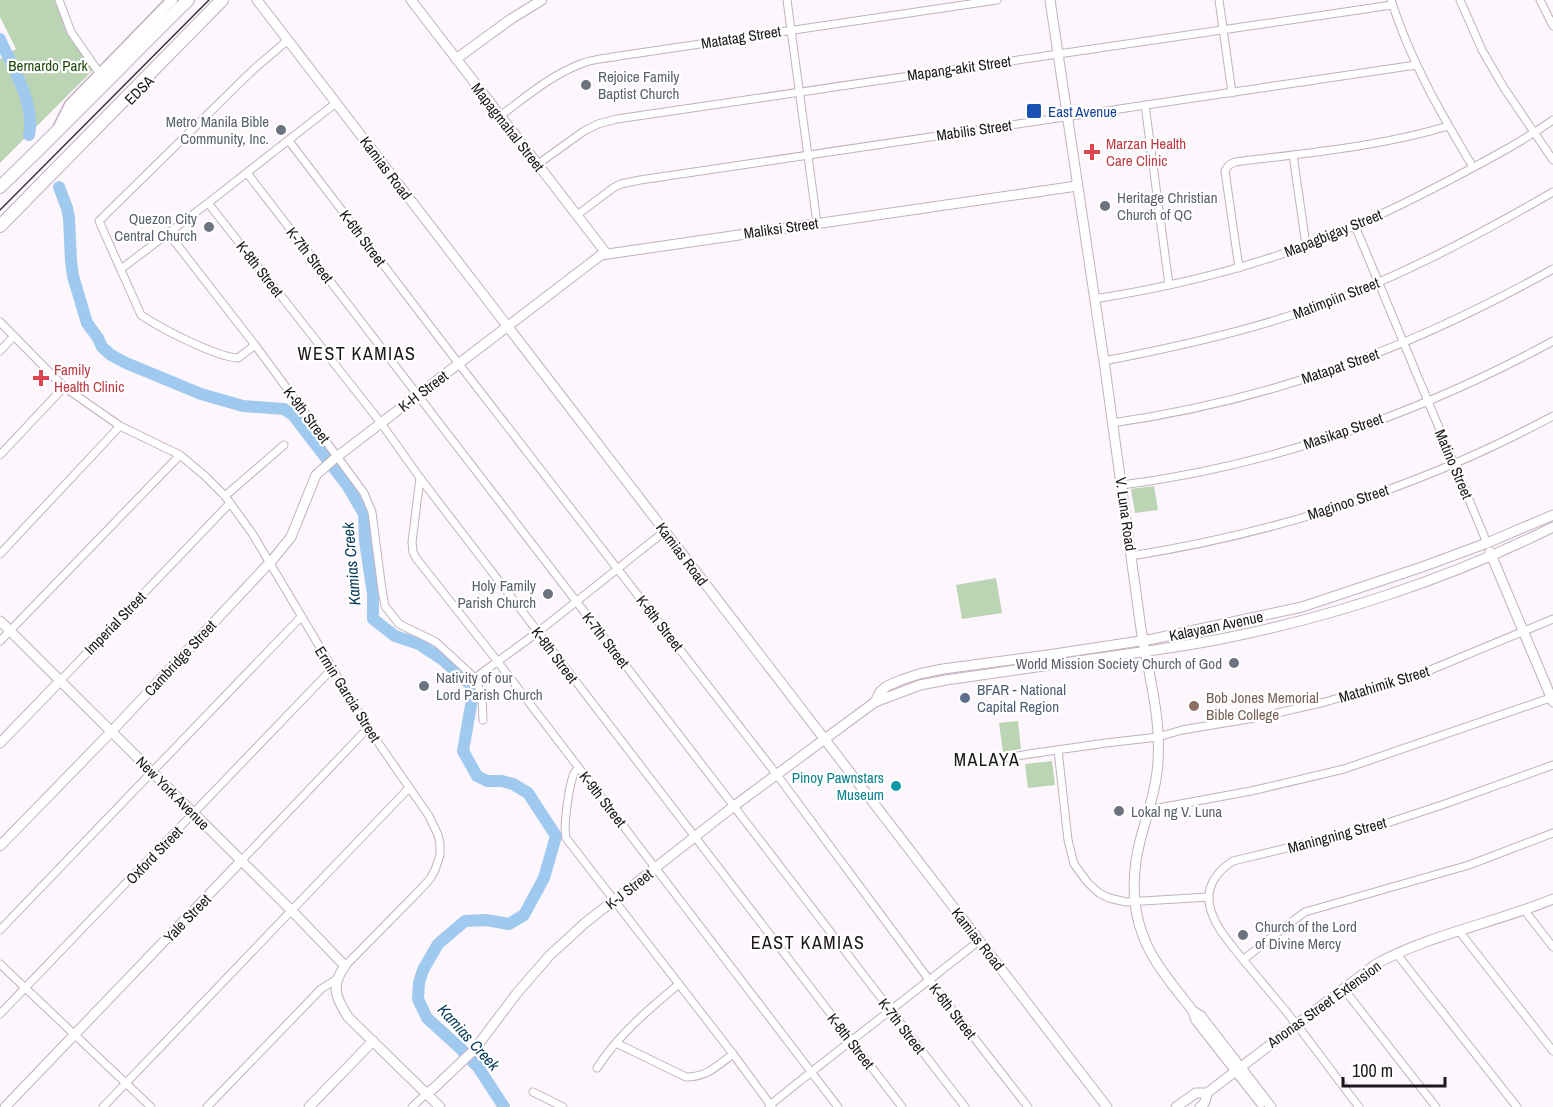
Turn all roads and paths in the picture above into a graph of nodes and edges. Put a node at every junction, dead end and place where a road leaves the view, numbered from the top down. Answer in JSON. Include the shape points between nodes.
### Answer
{"nodes":[{"id":1,"x":58,"y":0,"type":"edge"},
{"id":2,"x":172,"y":0,"type":"edge"},
{"id":3,"x":188,"y":0,"type":"edge"},
{"id":4,"x":222,"y":0,"type":"edge"},
{"id":5,"x":227,"y":0,"type":"edge"},
{"id":6,"x":257,"y":0,"type":"edge"},
{"id":7,"x":542,"y":0,"type":"edge"},
{"id":8,"x":787,"y":0,"type":"edge"},
{"id":9,"x":997,"y":0,"type":"edge"},
{"id":10,"x":1050,"y":0,"type":"edge"},
{"id":11,"x":1219,"y":0,"type":"edge"},
{"id":12,"x":1461,"y":0,"type":"edge"},
{"id":13,"x":1540,"y":0,"type":"edge"},
{"id":14,"x":416,"y":2,"type":"edge"},
{"id":15,"x":1391,"y":2,"type":"edge"},
{"id":16,"x":1553,"y":27,"type":"edge"},
{"id":17,"x":791,"y":30,"type":"junction"},
{"id":18,"x":1223,"y":31,"type":"junction"},
{"id":19,"x":288,"y":40,"type":"junction"},
{"id":20,"x":1058,"y":54,"type":"junction"},
{"id":21,"x":456,"y":59,"type":"junction"},
{"id":22,"x":1416,"y":65,"type":"junction"},
{"id":23,"x":100,"y":74,"type":"junction"},
{"id":24,"x":800,"y":92,"type":"junction"},
{"id":25,"x":1232,"y":93,"type":"junction"},
{"id":26,"x":336,"y":103,"type":"junction"},
{"id":27,"x":1145,"y":105,"type":"junction"},
{"id":28,"x":500,"y":116,"type":"junction"},
{"id":29,"x":1067,"y":116,"type":"junction"},
{"id":30,"x":1553,"y":120,"type":"edge"},
{"id":31,"x":1448,"y":126,"type":"junction"},
{"id":32,"x":58,"y":130,"type":"junction"},
{"id":33,"x":1534,"y":133,"type":"junction"},
{"id":34,"x":289,"y":141,"type":"junction"},
{"id":35,"x":1293,"y":154,"type":"junction"},
{"id":36,"x":807,"y":155,"type":"junction"},
{"id":37,"x":1553,"y":160,"type":"edge"},
{"id":38,"x":538,"y":164,"type":"junction"},
{"id":39,"x":1473,"y":167,"type":"junction"},
{"id":40,"x":247,"y":173,"type":"junction"},
{"id":41,"x":48,"y":177,"type":"junction"},
{"id":42,"x":1,"y":185,"type":"edge"},
{"id":43,"x":1077,"y":186,"type":"junction"},
{"id":44,"x":1553,"y":192,"type":"edge"},
{"id":45,"x":208,"y":203,"type":"junction"},
{"id":46,"x":576,"y":215,"type":"junction"},
{"id":47,"x":818,"y":223,"type":"junction"},
{"id":48,"x":0,"y":226,"type":"edge"},
{"id":49,"x":1356,"y":226,"type":"junction"},
{"id":50,"x":168,"y":233,"type":"junction"},
{"id":51,"x":1306,"y":246,"type":"junction"},
{"id":52,"x":606,"y":253,"type":"junction"},
{"id":53,"x":1239,"y":267,"type":"junction"},
{"id":54,"x":121,"y":268,"type":"junction"},
{"id":55,"x":1553,"y":269,"type":"edge"},
{"id":56,"x":1379,"y":283,"type":"junction"},
{"id":57,"x":1169,"y":285,"type":"junction"},
{"id":58,"x":1094,"y":299,"type":"junction"},
{"id":59,"x":0,"y":322,"type":"edge"},
{"id":60,"x":507,"y":326,"type":"junction"},
{"id":61,"x":14,"y":336,"type":"junction"},
{"id":62,"x":1553,"y":340,"type":"edge"},
{"id":63,"x":1404,"y":343,"type":"junction"},
{"id":64,"x":255,"y":345,"type":"junction"},
{"id":65,"x":0,"y":351,"type":"edge"},
{"id":66,"x":1104,"y":361,"type":"junction"},
{"id":67,"x":459,"y":364,"type":"junction"},
{"id":68,"x":64,"y":387,"type":"junction"},
{"id":69,"x":419,"y":395,"type":"junction"},
{"id":70,"x":1428,"y":401,"type":"junction"},
{"id":71,"x":1553,"y":416,"type":"edge"},
{"id":72,"x":381,"y":423,"type":"junction"},
{"id":73,"x":1112,"y":423,"type":"junction"},
{"id":74,"x":120,"y":426,"type":"junction"},
{"id":75,"x":284,"y":445,"type":"dead end"},
{"id":76,"x":0,"y":455,"type":"edge"},
{"id":77,"x":180,"y":455,"type":"junction"},
{"id":78,"x":336,"y":457,"type":"junction"},
{"id":79,"x":1454,"y":463,"type":"junction"},
{"id":80,"x":420,"y":478,"type":"junction"},
{"id":81,"x":1122,"y":485,"type":"junction"},
{"id":82,"x":225,"y":496,"type":"junction"},
{"id":83,"x":230,"y":503,"type":"junction"},
{"id":84,"x":1553,"y":514,"type":"edge"},
{"id":85,"x":1553,"y":527,"type":"edge"},
{"id":86,"x":665,"y":531,"type":"junction"},
{"id":87,"x":1487,"y":543,"type":"junction"},
{"id":88,"x":0,"y":554,"type":"edge"},
{"id":89,"x":1492,"y":555,"type":"junction"},
{"id":90,"x":1131,"y":556,"type":"junction"},
{"id":91,"x":269,"y":563,"type":"junction"},
{"id":92,"x":618,"y":568,"type":"junction"},
{"id":93,"x":576,"y":601,"type":"junction"},
{"id":94,"x":301,"y":617,"type":"junction"},
{"id":95,"x":1553,"y":619,"type":"edge"},
{"id":96,"x":0,"y":621,"type":"edge"},
{"id":97,"x":10,"y":631,"type":"junction"},
{"id":98,"x":537,"y":632,"type":"junction"},
{"id":99,"x":1524,"y":632,"type":"junction"},
{"id":100,"x":0,"y":641,"type":"edge"},
{"id":101,"x":1143,"y":641,"type":"junction"},
{"id":102,"x":1145,"y":652,"type":"junction"},
{"id":103,"x":498,"y":662,"type":"junction"},
{"id":104,"x":332,"y":669,"type":"junction"},
{"id":105,"x":476,"y":678,"type":"junction"},
{"id":106,"x":60,"y":681,"type":"junction"},
{"id":107,"x":1552,"y":699,"type":"edge"},
{"id":108,"x":875,"y":702,"type":"junction"},
{"id":109,"x":483,"y":720,"type":"dead end"},
{"id":110,"x":368,"y":728,"type":"junction"},
{"id":111,"x":111,"y":732,"type":"junction"},
{"id":112,"x":1158,"y":737,"type":"junction"},
{"id":113,"x":825,"y":739,"type":"junction"},
{"id":114,"x":0,"y":743,"type":"edge"},
{"id":115,"x":1058,"y":750,"type":"junction"},
{"id":116,"x":995,"y":762,"type":"dead end"},
{"id":117,"x":1553,"y":765,"type":"edge"},
{"id":118,"x":578,"y":768,"type":"junction"},
{"id":119,"x":152,"y":773,"type":"junction"},
{"id":120,"x":777,"y":775,"type":"junction"},
{"id":121,"x":409,"y":788,"type":"junction"},
{"id":122,"x":734,"y":806,"type":"junction"},
{"id":123,"x":1148,"y":810,"type":"junction"},
{"id":124,"x":193,"y":814,"type":"junction"},
{"id":125,"x":1553,"y":833,"type":"edge"},
{"id":126,"x":694,"y":837,"type":"junction"},
{"id":127,"x":0,"y":846,"type":"edge"},
{"id":128,"x":241,"y":861,"type":"junction"},
{"id":129,"x":656,"y":868,"type":"junction"},
{"id":130,"x":1209,"y":897,"type":"junction"},
{"id":131,"x":1553,"y":899,"type":"edge"},
{"id":132,"x":614,"y":900,"type":"junction"},
{"id":133,"x":1135,"y":902,"type":"junction"},
{"id":134,"x":292,"y":911,"type":"junction"},
{"id":135,"x":1525,"y":911,"type":"junction"},
{"id":136,"x":0,"y":930,"type":"edge"},
{"id":137,"x":1459,"y":931,"type":"junction"},
{"id":138,"x":980,"y":940,"type":"junction"},
{"id":139,"x":1553,"y":947,"type":"edge"},
{"id":140,"x":1396,"y":953,"type":"junction"},
{"id":141,"x":1243,"y":960,"type":"junction"},
{"id":142,"x":0,"y":964,"type":"edge"},
{"id":143,"x":345,"y":966,"type":"junction"},
{"id":144,"x":338,"y":979,"type":"junction"},
{"id":145,"x":930,"y":981,"type":"junction"},
{"id":146,"x":679,"y":984,"type":"junction"},
{"id":147,"x":25,"y":988,"type":"junction"},
{"id":148,"x":1343,"y":988,"type":"junction"},
{"id":149,"x":890,"y":1011,"type":"junction"},
{"id":150,"x":0,"y":1014,"type":"edge"},
{"id":151,"x":1296,"y":1024,"type":"junction"},
{"id":152,"x":75,"y":1035,"type":"junction"},
{"id":153,"x":373,"y":1041,"type":"junction"},
{"id":154,"x":852,"y":1041,"type":"junction"},
{"id":155,"x":616,"y":1043,"type":"junction"},
{"id":156,"x":1553,"y":1051,"type":"edge"},
{"id":157,"x":732,"y":1054,"type":"junction"},
{"id":158,"x":597,"y":1068,"type":"dead end"},
{"id":159,"x":1238,"y":1068,"type":"junction"},
{"id":160,"x":810,"y":1072,"type":"junction"},
{"id":161,"x":126,"y":1083,"type":"junction"},
{"id":162,"x":533,"y":1092,"type":"dead end"},
{"id":163,"x":427,"y":1093,"type":"junction"},
{"id":164,"x":1207,"y":1093,"type":"junction"},
{"id":165,"x":770,"y":1106,"type":"edge"},
{"id":166,"x":5,"y":1107,"type":"edge"},
{"id":167,"x":103,"y":1107,"type":"edge"},
{"id":168,"x":151,"y":1107,"type":"edge"},
{"id":169,"x":207,"y":1107,"type":"edge"},
{"id":170,"x":309,"y":1107,"type":"edge"},
{"id":171,"x":412,"y":1107,"type":"edge"},
{"id":172,"x":440,"y":1107,"type":"edge"},
{"id":173,"x":563,"y":1107,"type":"edge"},
{"id":174,"x":838,"y":1107,"type":"edge"},
{"id":175,"x":902,"y":1107,"type":"edge"},
{"id":176,"x":965,"y":1107,"type":"edge"},
{"id":177,"x":1028,"y":1107,"type":"edge"},
{"id":178,"x":1107,"y":1107,"type":"edge"},
{"id":179,"x":1176,"y":1107,"type":"edge"},
{"id":180,"x":1200,"y":1107,"type":"edge"},
{"id":181,"x":1264,"y":1107,"type":"edge"},
{"id":182,"x":1271,"y":1107,"type":"edge"},
{"id":183,"x":1359,"y":1107,"type":"edge"},
{"id":184,"x":1436,"y":1107,"type":"edge"},
{"id":185,"x":1517,"y":1107,"type":"edge"}],
"edges":[{"from":1,"to":23,"type":"street","via":[[71,32]]},
{"from":2,"to":23,"type":"main road","name":"EDSA"},
{"from":3,"to":32,"type":"highway","name":"EDSA"},
{"from":4,"to":41,"type":"highway","name":"EDSA"},
{"from":5,"to":41,"type":"main road","name":"EDSA"},
{"from":6,"to":19,"type":"street","name":"Kamias Road"},
{"from":7,"to":21,"type":"street"},
{"from":8,"to":17,"type":"street"},
{"from":9,"to":17,"type":"street","name":"Matatag Street"},
{"from":10,"to":20,"type":"street","name":"V. Luna Road"},
{"from":11,"to":18,"type":"street"},
{"from":12,"to":33,"type":"street","via":[[1482,50]]},
{"from":13,"to":16,"type":"street"},
{"from":14,"to":21,"type":"street","name":"Mapagmahal Street"},
{"from":15,"to":18,"type":"street","name":"Mapang-akit Street"},
{"from":15,"to":22,"type":"street"},
{"from":17,"to":24,"type":"street"},
{"from":17,"to":28,"type":"street","name":"Matatag Street","via":[[585,62],[539,86]]},
{"from":18,"to":20,"type":"street","name":"Mapang-akit Street"},
{"from":18,"to":25,"type":"street"},
{"from":19,"to":26,"type":"street","name":"Kamias Road"},
{"from":19,"to":54,"type":"street","via":[[99,221]]},
{"from":20,"to":24,"type":"street","name":"Mapang-akit Street"},
{"from":20,"to":29,"type":"street","name":"V. Luna Road"},
{"from":21,"to":28,"type":"street","name":"Mapagmahal Street"},
{"from":22,"to":25,"type":"street","name":"Mabilis Street"},
{"from":22,"to":31,"type":"street"},
{"from":23,"to":32,"type":"main road","name":"EDSA","via":[[70,105]]},
{"from":24,"to":36,"type":"street"},
{"from":24,"to":38,"type":"street","name":"Mapang-akit Street","via":[[598,124]]},
{"from":25,"to":27,"type":"street","name":"Mabilis Street"},
{"from":26,"to":34,"type":"street"},
{"from":26,"to":60,"type":"street","name":"Kamias Road"},
{"from":27,"to":29,"type":"street","name":"Mabilis Street"},
{"from":27,"to":57,"type":"street"},
{"from":28,"to":38,"type":"street","name":"Mapagmahal Street"},
{"from":29,"to":36,"type":"street","name":"Mabilis Street"},
{"from":29,"to":43,"type":"street","name":"V. Luna Road"},
{"from":30,"to":33,"type":"street","name":"Mapagbigay Street"},
{"from":31,"to":35,"type":"street","via":[[1417,136]]},
{"from":31,"to":39,"type":"street"},
{"from":32,"to":42,"type":"highway","name":"EDSA"},
{"from":33,"to":37,"type":"street"},
{"from":33,"to":39,"type":"street","name":"Mapagbigay Street"},
{"from":34,"to":40,"type":"street"},
{"from":34,"to":67,"type":"street","name":"K-6th Street"},
{"from":35,"to":51,"type":"street"},
{"from":35,"to":53,"type":"street","via":[[1235,162],[1225,171]]},
{"from":36,"to":46,"type":"street","name":"Mabilis Street","via":[[621,184]]},
{"from":36,"to":47,"type":"street"},
{"from":38,"to":46,"type":"street","name":"Mapagmahal Street"},
{"from":39,"to":49,"type":"street","name":"Mapagbigay Street"},
{"from":40,"to":45,"type":"street"},
{"from":40,"to":69,"type":"street","name":"K-7th Street"},
{"from":41,"to":48,"type":"highway","name":"EDSA"},
{"from":43,"to":47,"type":"street","name":"Maliksi Street"},
{"from":43,"to":58,"type":"street","name":"V. Luna Road"},
{"from":44,"to":56,"type":"street","name":"Matimpiin Street","via":[[1493,227]]},
{"from":45,"to":50,"type":"street"},
{"from":45,"to":72,"type":"street","name":"K-8th Street"},
{"from":46,"to":52,"type":"street","name":"Mapagmahal Street"},
{"from":47,"to":52,"type":"street","name":"Maliksi Street"},
{"from":49,"to":51,"type":"street","name":"Mapagbigay Street"},
{"from":49,"to":56,"type":"street","name":"Matino Street"},
{"from":50,"to":54,"type":"street"},
{"from":50,"to":64,"type":"street","name":"K-9th Street"},
{"from":51,"to":53,"type":"street","name":"Mapagbigay Street"},
{"from":52,"to":60,"type":"street","name":"Maliksi Street"},
{"from":53,"to":57,"type":"street","name":"Mapagbigay Street"},
{"from":54,"to":64,"type":"street","via":[[138,310],[153,323],[236,358]]},
{"from":55,"to":63,"type":"street","name":"Matapat Street"},
{"from":56,"to":63,"type":"street","name":"Matino Street"},
{"from":56,"to":66,"type":"street","name":"Matimpiin Street","via":[[1254,327]]},
{"from":57,"to":58,"type":"street","name":"Mapagbigay Street"},
{"from":58,"to":66,"type":"street","name":"V. Luna Road"},
{"from":59,"to":61,"type":"street","name":"Ermin Garcia Street"},
{"from":60,"to":67,"type":"street","name":"K-H Street"},
{"from":60,"to":86,"type":"street","name":"Kamias Road"},
{"from":61,"to":65,"type":"street"},
{"from":61,"to":68,"type":"street","name":"Ermin Garcia Street"},
{"from":62,"to":70,"type":"street","name":"Masikap Street"},
{"from":63,"to":70,"type":"street","name":"Matino Street"},
{"from":63,"to":73,"type":"street","name":"Matapat Street","via":[[1263,392]]},
{"from":64,"to":78,"type":"street","name":"K-9th Street"},
{"from":66,"to":73,"type":"street","name":"V. Luna Road"},
{"from":67,"to":69,"type":"street","name":"K-H Street"},
{"from":67,"to":92,"type":"street","name":"K-6th Street"},
{"from":68,"to":74,"type":"street","name":"Ermin Garcia Street"},
{"from":68,"to":76,"type":"street"},
{"from":69,"to":72,"type":"street","name":"K-H Street"},
{"from":69,"to":93,"type":"street","name":"K-7th Street"},
{"from":70,"to":79,"type":"street","name":"Matino Street"},
{"from":70,"to":81,"type":"street","name":"Masikap Street","via":[[1280,452]]},
{"from":71,"to":79,"type":"street","name":"Maginoo Street"},
{"from":72,"to":78,"type":"street","name":"K-H Street"},
{"from":72,"to":80,"type":"street","name":"K-8th Street"},
{"from":73,"to":81,"type":"street","name":"V. Luna Road"},
{"from":74,"to":77,"type":"street","name":"Ermin Garcia Street"},
{"from":74,"to":88,"type":"street"},
{"from":75,"to":82,"type":"street"},
{"from":77,"to":82,"type":"street","name":"Ermin Garcia Street"},
{"from":77,"to":97,"type":"street"},
{"from":78,"to":91,"type":"street","name":"Cambridge Street","via":[[316,475],[291,537]]},
{"from":78,"to":105,"type":"street","name":"K-9th Street","via":[[364,493],[372,512],[385,606],[399,624],[436,642]]},
{"from":79,"to":87,"type":"street","name":"Matino Street"},
{"from":79,"to":90,"type":"street","name":"Maginoo Street","via":[[1310,515],[1211,541]]},
{"from":80,"to":98,"type":"street","name":"K-8th Street"},
{"from":80,"to":103,"type":"street","name":"K-9th Street","via":[[413,552]]},
{"from":81,"to":90,"type":"street","name":"V. Luna Road"},
{"from":82,"to":83,"type":"street","name":"Ermin Garcia Street"},
{"from":83,"to":91,"type":"street","name":"Ermin Garcia Street"},
{"from":83,"to":106,"type":"street","name":"Imperial Street"},
{"from":84,"to":87,"type":"street","name":"Kalayaan Avenue"},
{"from":85,"to":89,"type":"street","name":"Kalayaan Avenue"},
{"from":86,"to":92,"type":"street"},
{"from":86,"to":113,"type":"street","name":"Kamias Road"},
{"from":87,"to":89,"type":"street","name":"Matino Street"},
{"from":87,"to":101,"type":"street","name":"Kalayaan Avenue","via":[[1302,607]]},
{"from":89,"to":99,"type":"street","name":"Matino Street"},
{"from":89,"to":102,"type":"street","name":"Kalayaan Avenue","via":[[1331,612]]},
{"from":90,"to":101,"type":"street","name":"V. Luna Road"},
{"from":91,"to":94,"type":"street","name":"Ermin Garcia Street"},
{"from":91,"to":111,"type":"street","name":"Cambridge Street"},
{"from":92,"to":93,"type":"street"},
{"from":92,"to":120,"type":"street","name":"K-6th Street"},
{"from":93,"to":98,"type":"street"},
{"from":93,"to":122,"type":"street","name":"K-7th Street"},
{"from":94,"to":104,"type":"street","name":"Ermin Garcia Street"},
{"from":94,"to":119,"type":"street"},
{"from":95,"to":99,"type":"street","name":"Matahimik Street"},
{"from":96,"to":97,"type":"street","name":"New York Avenue"},
{"from":97,"to":100,"type":"street"},
{"from":97,"to":106,"type":"street","name":"New York Avenue"},
{"from":98,"to":103,"type":"street"},
{"from":98,"to":126,"type":"street","name":"K-8th Street"},
{"from":99,"to":107,"type":"street","name":"Matino Street"},
{"from":99,"to":112,"type":"street","name":"Matahimik Street","via":[[1423,673],[1336,698]]},
{"from":101,"to":102,"type":"street","name":"V. Luna Road"},
{"from":101,"to":108,"type":"street","name":"Kalayaan Avenue","via":[[920,674],[887,687]]},
{"from":102,"to":108,"type":"street","name":"Kalayaan Avenue","via":[[946,680]]},
{"from":102,"to":112,"type":"street","name":"V. Luna Road"},
{"from":103,"to":105,"type":"street"},
{"from":103,"to":118,"type":"street","name":"K-9th Street"},
{"from":104,"to":110,"type":"street","name":"Ermin Garcia Street"},
{"from":104,"to":124,"type":"street","name":"Oxford Street"},
{"from":105,"to":109,"type":"street"},
{"from":106,"to":111,"type":"street","name":"New York Avenue"},
{"from":106,"to":114,"type":"street","name":"Imperial Street"},
{"from":107,"to":123,"type":"street","via":[[1344,769]]},
{"from":108,"to":113,"type":"street","name":"Kalayaan Avenue"},
{"from":110,"to":121,"type":"street","name":"Ermin Garcia Street"},
{"from":110,"to":128,"type":"street","name":"Yale Street"},
{"from":111,"to":119,"type":"street","name":"New York Avenue"},
{"from":111,"to":127,"type":"street","name":"Cambridge Street"},
{"from":112,"to":115,"type":"street","name":"Matahimik Street"},
{"from":112,"to":123,"type":"street","name":"V. Luna Road","via":[[1156,779]]},
{"from":113,"to":120,"type":"street","name":"K-J Street"},
{"from":113,"to":138,"type":"street","name":"Kamias Road"},
{"from":115,"to":116,"type":"street","name":"Matahimik Street"},
{"from":115,"to":133,"type":"street","via":[[1074,864],[1099,893],[1118,902]]},
{"from":117,"to":130,"type":"street","name":"Maningning Street","via":[[1378,826],[1233,861],[1214,879]]},
{"from":118,"to":129,"type":"street","name":"K-9th Street"},
{"from":118,"to":132,"type":"street","via":[[573,775],[565,834]]},
{"from":119,"to":124,"type":"street","name":"New York Avenue"},
{"from":119,"to":136,"type":"street"},
{"from":120,"to":122,"type":"street","name":"K-J Street"},
{"from":120,"to":145,"type":"street","name":"K-6th Street"},
{"from":121,"to":134,"type":"street"},
{"from":121,"to":143,"type":"street","name":"Ermin Garcia Street","via":[[438,835],[438,863],[430,879]]},
{"from":122,"to":126,"type":"street","name":"K-J Street"},
{"from":122,"to":149,"type":"street","name":"K-7th Street"},
{"from":123,"to":133,"type":"street","name":"V. Luna Road","via":[[1136,857]]},
{"from":124,"to":128,"type":"street","name":"New York Avenue"},
{"from":124,"to":147,"type":"street","name":"Oxford Street"},
{"from":125,"to":141,"type":"street","via":[[1469,865],[1305,912]]},
{"from":126,"to":129,"type":"street","name":"K-J Street"},
{"from":126,"to":154,"type":"street","name":"K-8th Street"},
{"from":128,"to":134,"type":"street","name":"New York Avenue"},
{"from":128,"to":152,"type":"street","name":"Yale Street"},
{"from":129,"to":132,"type":"street","name":"K-J Street"},
{"from":129,"to":160,"type":"street","name":"K-9th Street"},
{"from":130,"to":133,"type":"street"},
{"from":130,"to":141,"type":"street","via":[[1216,924]]},
{"from":131,"to":135,"type":"street","name":"Anonas Street Extension"},
{"from":132,"to":146,"type":"street"},
{"from":132,"to":163,"type":"street","name":"K-J Street","via":[[550,955],[474,1050]]},
{"from":133,"to":159,"type":"street","name":"V. Luna Road","via":[[1142,934],[1155,960]]},
{"from":134,"to":143,"type":"street","name":"New York Avenue"},
{"from":134,"to":161,"type":"street"},
{"from":135,"to":137,"type":"street","name":"Anonas Street Extension"},
{"from":135,"to":139,"type":"street"},
{"from":137,"to":140,"type":"street","name":"Anonas Street Extension"},
{"from":137,"to":156,"type":"street"},
{"from":138,"to":145,"type":"street"},
{"from":138,"to":178,"type":"street","name":"Kamias Road"},
{"from":140,"to":148,"type":"street","name":"Anonas Street Extension"},
{"from":140,"to":185,"type":"street"},
{"from":141,"to":151,"type":"street"},
{"from":142,"to":147,"type":"street"},
{"from":143,"to":144,"type":"street","name":"Ermin Garcia Street"},
{"from":144,"to":153,"type":"street","via":[[338,1001],[348,1017]]},
{"from":144,"to":169,"type":"street","via":[[321,989]]},
{"from":145,"to":149,"type":"street"},
{"from":145,"to":177,"type":"street","name":"K-6th Street"},
{"from":146,"to":155,"type":"street"},
{"from":146,"to":157,"type":"street"},
{"from":147,"to":150,"type":"street","name":"Oxford Street"},
{"from":147,"to":152,"type":"street"},
{"from":148,"to":151,"type":"street","name":"Anonas Street Extension"},
{"from":148,"to":184,"type":"street"},
{"from":149,"to":154,"type":"street"},
{"from":149,"to":176,"type":"street","name":"K-7th Street"},
{"from":151,"to":159,"type":"street","name":"Anonas Street Extension"},
{"from":151,"to":183,"type":"street"},
{"from":152,"to":161,"type":"street"},
{"from":152,"to":166,"type":"street","name":"Yale Street"},
{"from":153,"to":163,"type":"street"},
{"from":153,"to":170,"type":"street"},
{"from":154,"to":160,"type":"street"},
{"from":154,"to":175,"type":"street","name":"K-8th Street"},
{"from":155,"to":157,"type":"street","via":[[686,1077],[713,1070]]},
{"from":155,"to":158,"type":"street"},
{"from":157,"to":165,"type":"street"},
{"from":159,"to":164,"type":"street","name":"Anonas Street Extension"},
{"from":159,"to":181,"type":"street"},
{"from":159,"to":182,"type":"street"},
{"from":160,"to":165,"type":"street"},
{"from":160,"to":174,"type":"street","name":"K-9th Street"},
{"from":161,"to":167,"type":"street"},
{"from":161,"to":168,"type":"street"},
{"from":162,"to":173,"type":"street"},
{"from":163,"to":171,"type":"street"},
{"from":163,"to":172,"type":"street"},
{"from":164,"to":179,"type":"street","name":"Anonas Street Extension","via":[[1196,1093]]},
{"from":164,"to":180,"type":"street","name":"Anonas Street Extension"}]}
